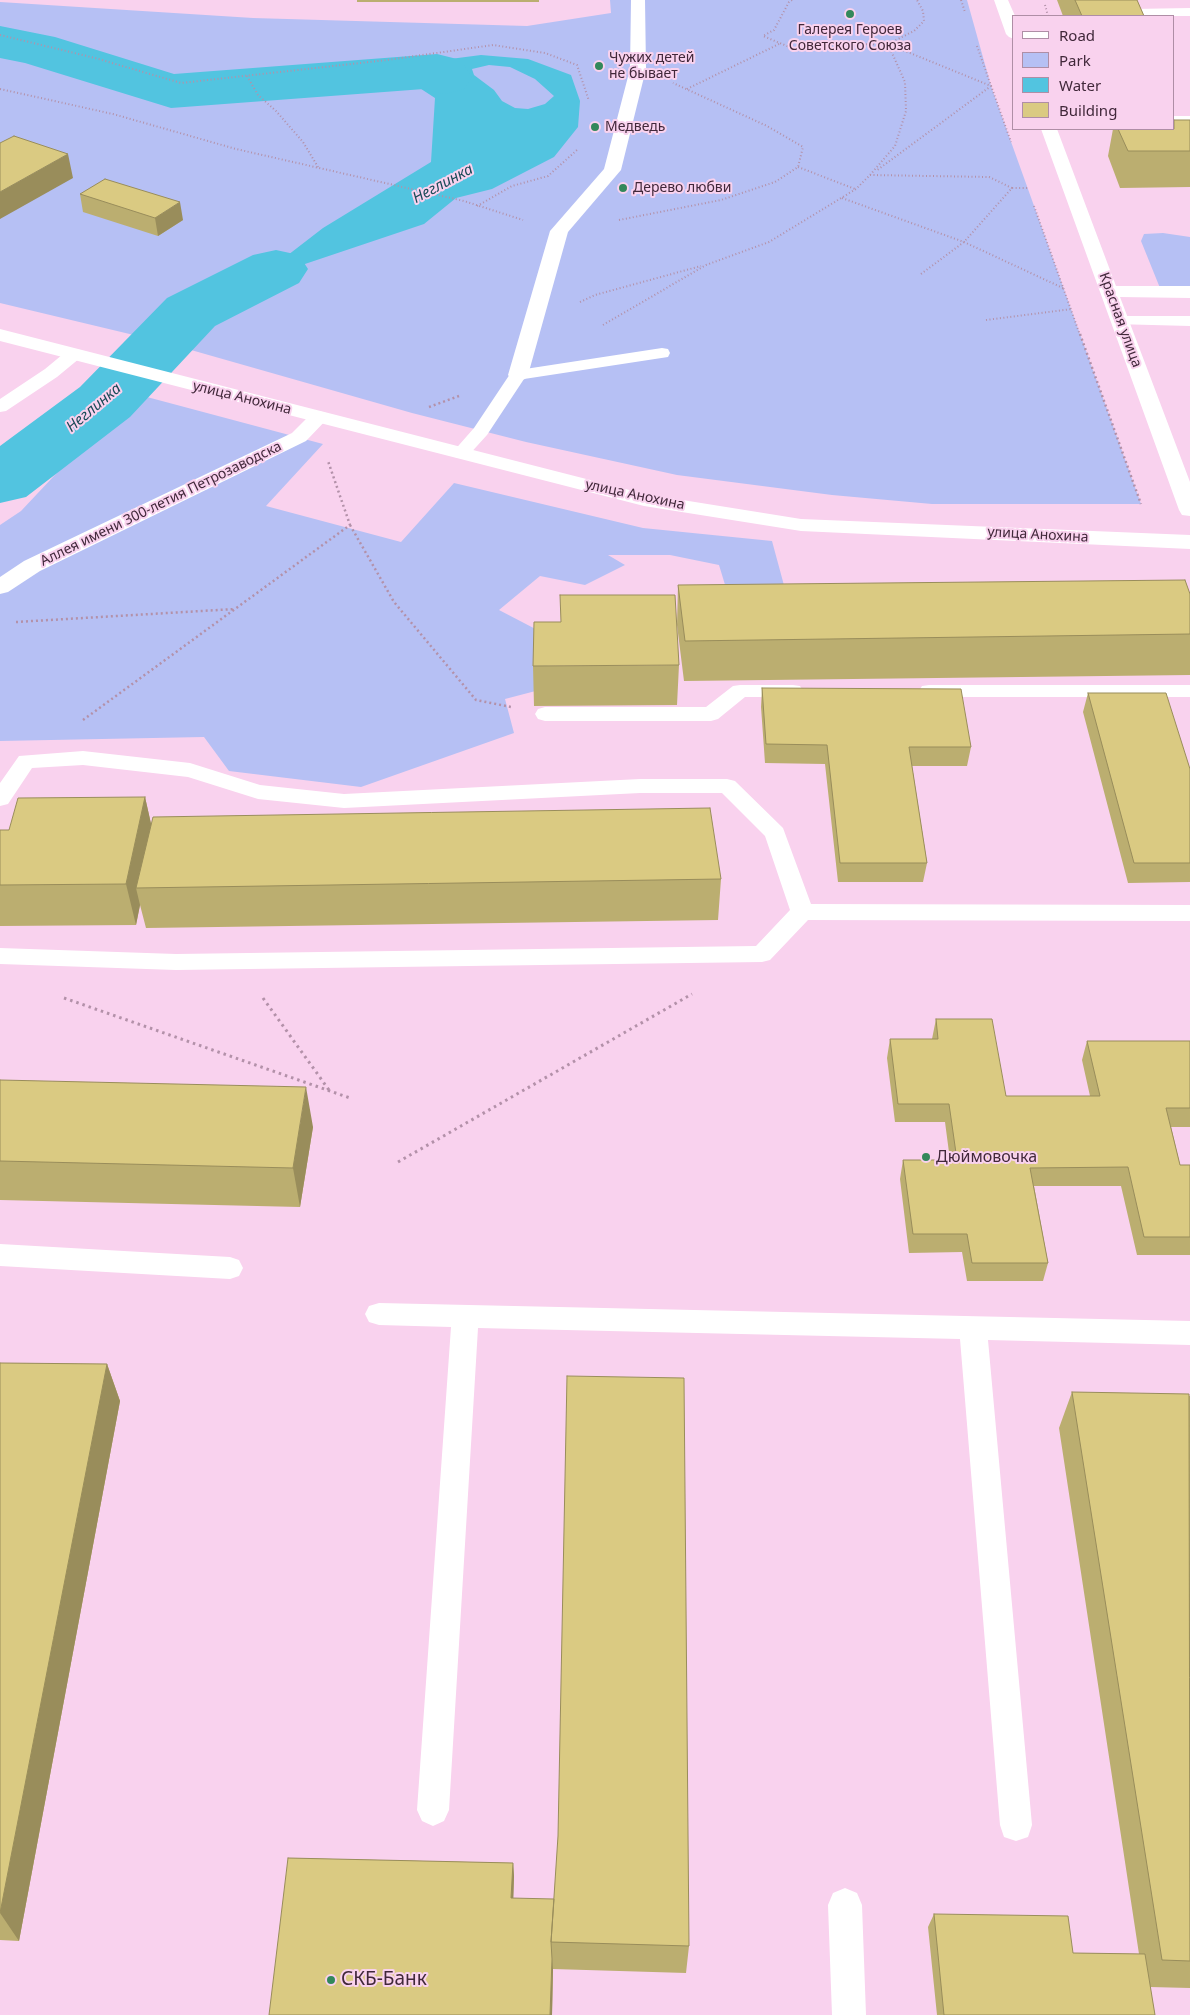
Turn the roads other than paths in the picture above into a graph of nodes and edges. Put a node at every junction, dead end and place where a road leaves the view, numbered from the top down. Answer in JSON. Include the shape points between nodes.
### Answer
{"nodes":[{"id":1,"x":638,"y":0,"type":"edge"},
{"id":2,"x":1001,"y":0,"type":"edge"},
{"id":3,"x":1132,"y":10,"type":"edge"},
{"id":4,"x":1190,"y":12,"type":"edge"},
{"id":5,"x":1012,"y":29,"type":"edge"},
{"id":6,"x":1049,"y":130,"type":"edge"},
{"id":7,"x":1109,"y":291,"type":"junction"},
{"id":8,"x":1190,"y":292,"type":"edge"},
{"id":9,"x":1120,"y":320,"type":"junction"},
{"id":10,"x":1190,"y":321,"type":"edge"},
{"id":11,"x":0,"y":335,"type":"edge"},
{"id":12,"x":662,"y":353,"type":"dead end"},
{"id":13,"x":74,"y":354,"type":"junction"},
{"id":14,"x":518,"y":375,"type":"junction"},
{"id":15,"x":0,"y":407,"type":"edge"},
{"id":16,"x":319,"y":418,"type":"junction"},
{"id":17,"x":461,"y":453,"type":"junction"},
{"id":18,"x":1190,"y":510,"type":"edge"},
{"id":19,"x":1190,"y":542,"type":"edge"},
{"id":20,"x":0,"y":587,"type":"edge"},
{"id":21,"x":808,"y":691,"type":"edge"},
{"id":22,"x":906,"y":691,"type":"edge"},
{"id":23,"x":1190,"y":691,"type":"edge"},
{"id":24,"x":544,"y":714,"type":"edge"},
{"id":25,"x":0,"y":800,"type":"edge"},
{"id":26,"x":802,"y":912,"type":"junction"},
{"id":27,"x":1190,"y":913,"type":"edge"},
{"id":28,"x":0,"y":956,"type":"edge"},
{"id":29,"x":0,"y":1255,"type":"edge"},
{"id":30,"x":230,"y":1268,"type":"dead end"},
{"id":31,"x":379,"y":1314,"type":"dead end"},
{"id":32,"x":466,"y":1316,"type":"junction"},
{"id":33,"x":972,"y":1328,"type":"junction"},
{"id":34,"x":1190,"y":1333,"type":"edge"},
{"id":35,"x":433,"y":1810,"type":"dead end"},
{"id":36,"x":1016,"y":1825,"type":"dead end"},
{"id":37,"x":845,"y":1905,"type":"dead end"},
{"id":38,"x":850,"y":2015,"type":"edge"}],
"edges":[{"from":1,"to":14,"type":"street","via":[[638,69],[612,170],[559,231]]},
{"from":2,"to":5,"type":"street"},
{"from":3,"to":4,"type":"lane"},
{"from":6,"to":7,"type":"street","name":"Красная улица"},
{"from":7,"to":8,"type":"street"},
{"from":7,"to":9,"type":"street","name":"Красная улица"},
{"from":9,"to":10,"type":"lane"},
{"from":9,"to":18,"type":"street","name":"Красная улица"},
{"from":11,"to":13,"type":"street","name":"улица Анохина"},
{"from":12,"to":14,"type":"lane"},
{"from":13,"to":15,"type":"lane"},
{"from":13,"to":16,"type":"street","name":"улица Анохина"},
{"from":14,"to":17,"type":"lane","via":[[481,431]]},
{"from":16,"to":17,"type":"street","name":"улица Анохина"},
{"from":16,"to":20,"type":"street","name":"Аллея имени 300-летия Петрозаводска","via":[[299,437],[32,566]]},
{"from":17,"to":19,"type":"street","name":"улица Анохина","via":[[644,500],[801,525]]},
{"from":21,"to":24,"type":"lane","via":[[740,691],[711,714]]},
{"from":22,"to":23,"type":"lane"},
{"from":25,"to":26,"type":"lane","via":[[26,761],[83,758],[190,770],[258,792],[344,801],[640,786],[727,786],[775,833]]},
{"from":26,"to":27,"type":"lane"},
{"from":26,"to":28,"type":"lane","via":[[762,954],[236,962]]},
{"from":29,"to":30,"type":"lane"},
{"from":31,"to":32,"type":"lane"},
{"from":32,"to":33,"type":"lane"},
{"from":32,"to":35,"type":"lane"},
{"from":33,"to":34,"type":"lane"},
{"from":33,"to":36,"type":"lane"},
{"from":37,"to":38,"type":"lane"}]}
